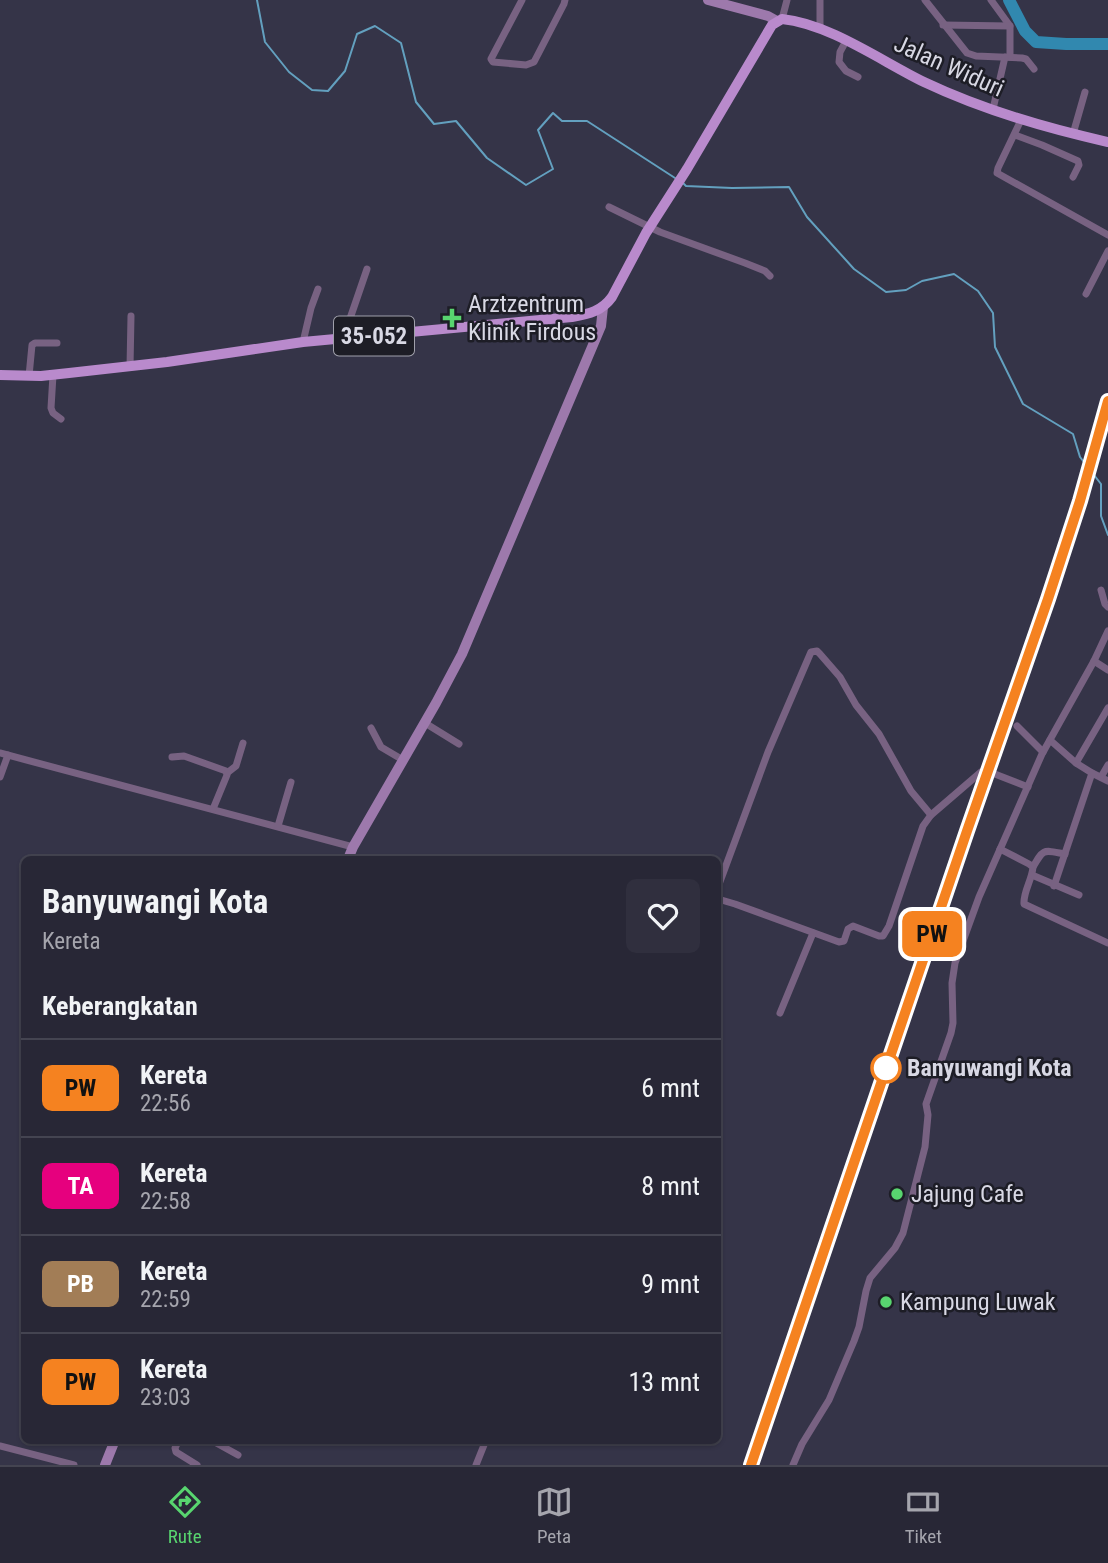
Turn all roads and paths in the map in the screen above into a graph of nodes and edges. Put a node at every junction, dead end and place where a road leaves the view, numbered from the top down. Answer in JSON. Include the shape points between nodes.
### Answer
{"nodes":[{"id":1,"x":522,"y":0,"type":"edge"},
{"id":2,"x":565,"y":0,"type":"edge"},
{"id":3,"x":708,"y":0,"type":"edge"},
{"id":4,"x":786,"y":0,"type":"edge"},
{"id":5,"x":820,"y":0,"type":"edge"},
{"id":6,"x":925,"y":0,"type":"edge"},
{"id":7,"x":991,"y":0,"type":"edge"},
{"id":8,"x":780,"y":20,"type":"junction"},
{"id":9,"x":943,"y":24,"type":"junction"},
{"id":10,"x":1010,"y":26,"type":"junction"},
{"id":11,"x":817,"y":28,"type":"junction"},
{"id":12,"x":843,"y":46,"type":"junction"},
{"id":13,"x":1007,"y":57,"type":"junction"},
{"id":14,"x":1034,"y":69,"type":"dead end"},
{"id":15,"x":858,"y":78,"type":"dead end"},
{"id":16,"x":1085,"y":92,"type":"dead end"},
{"id":17,"x":993,"y":109,"type":"junction"},
{"id":18,"x":1017,"y":128,"type":"junction"},
{"id":19,"x":1073,"y":134,"type":"junction"},
{"id":20,"x":1108,"y":142,"type":"edge"},
{"id":21,"x":1073,"y":177,"type":"dead end"},
{"id":22,"x":609,"y":206,"type":"dead end"},
{"id":23,"x":650,"y":227,"type":"junction"},
{"id":24,"x":1108,"y":235,"type":"edge"},
{"id":25,"x":1108,"y":251,"type":"edge"},
{"id":26,"x":367,"y":269,"type":"dead end"},
{"id":27,"x":770,"y":276,"type":"dead end"},
{"id":28,"x":318,"y":289,"type":"dead end"},
{"id":29,"x":1086,"y":294,"type":"dead end"},
{"id":30,"x":603,"y":307,"type":"junction"},
{"id":31,"x":131,"y":316,"type":"dead end"},
{"id":32,"x":343,"y":339,"type":"junction"},
{"id":33,"x":303,"y":342,"type":"junction"},
{"id":34,"x":57,"y":343,"type":"dead end"},
{"id":35,"x":130,"y":367,"type":"junction"},
{"id":36,"x":0,"y":375,"type":"edge"},
{"id":37,"x":53,"y":375,"type":"junction"},
{"id":38,"x":29,"y":376,"type":"junction"},
{"id":39,"x":61,"y":419,"type":"dead end"},
{"id":40,"x":1101,"y":590,"type":"dead end"},
{"id":41,"x":1108,"y":607,"type":"edge"},
{"id":42,"x":1108,"y":631,"type":"edge"},
{"id":43,"x":1094,"y":661,"type":"junction"},
{"id":44,"x":1108,"y":670,"type":"edge"},
{"id":45,"x":1108,"y":708,"type":"edge"},
{"id":46,"x":425,"y":723,"type":"junction"},
{"id":47,"x":1017,"y":726,"type":"dead end"},
{"id":48,"x":371,"y":729,"type":"dead end"},
{"id":49,"x":1050,"y":740,"type":"junction"},
{"id":50,"x":243,"y":743,"type":"dead end"},
{"id":51,"x":459,"y":744,"type":"dead end"},
{"id":52,"x":1043,"y":752,"type":"junction"},
{"id":53,"x":4,"y":754,"type":"edge"},
{"id":54,"x":172,"y":757,"type":"dead end"},
{"id":55,"x":403,"y":760,"type":"junction"},
{"id":56,"x":1076,"y":763,"type":"junction"},
{"id":57,"x":1108,"y":765,"type":"edge"},
{"id":58,"x":227,"y":773,"type":"junction"},
{"id":59,"x":1092,"y":773,"type":"junction"},
{"id":60,"x":0,"y":777,"type":"edge"},
{"id":61,"x":1104,"y":779,"type":"edge"},
{"id":62,"x":291,"y":782,"type":"dead end"},
{"id":63,"x":1028,"y":786,"type":"junction"},
{"id":64,"x":213,"y":809,"type":"junction"},
{"id":65,"x":931,"y":815,"type":"junction"},
{"id":66,"x":278,"y":827,"type":"junction"},
{"id":67,"x":353,"y":847,"type":"junction"},
{"id":68,"x":1000,"y":849,"type":"junction"},
{"id":69,"x":1065,"y":854,"type":"junction"},
{"id":70,"x":349,"y":856,"type":"edge"},
{"id":71,"x":1032,"y":871,"type":"junction"},
{"id":72,"x":721,"y":879,"type":"edge"},
{"id":73,"x":1054,"y":886,"type":"junction"},
{"id":74,"x":1079,"y":895,"type":"dead end"},
{"id":75,"x":721,"y":900,"type":"edge"},
{"id":76,"x":813,"y":933,"type":"junction"},
{"id":77,"x":1108,"y":943,"type":"edge"},
{"id":78,"x":780,"y":1013,"type":"dead end"},
{"id":79,"x":113,"y":1444,"type":"edge"},
{"id":80,"x":177,"y":1444,"type":"edge"},
{"id":81,"x":218,"y":1444,"type":"edge"},
{"id":82,"x":484,"y":1444,"type":"edge"},
{"id":83,"x":0,"y":1446,"type":"edge"},
{"id":84,"x":238,"y":1455,"type":"dead end"},
{"id":85,"x":74,"y":1465,"type":"edge"},
{"id":86,"x":105,"y":1465,"type":"edge"},
{"id":87,"x":197,"y":1465,"type":"edge"},
{"id":88,"x":475,"y":1465,"type":"edge"},
{"id":89,"x":793,"y":1465,"type":"edge"}],
"edges":[{"from":1,"to":2,"type":"street","via":[[493,62],[534,62]]},
{"from":3,"to":8,"type":"street"},
{"from":4,"to":8,"type":"street"},
{"from":5,"to":11,"type":"street"},
{"from":6,"to":9,"type":"street"},
{"from":7,"to":10,"type":"street"},
{"from":8,"to":11,"type":"main road","name":"Jalan Widuri"},
{"from":8,"to":23,"type":"main road","via":[[772,25]]},
{"from":9,"to":10,"type":"street"},
{"from":9,"to":13,"type":"street","via":[[967,53]]},
{"from":10,"to":13,"type":"street"},
{"from":11,"to":12,"type":"main road","name":"Jalan Widuri"},
{"from":12,"to":15,"type":"street","via":[[838,57],[841,66]]},
{"from":12,"to":17,"type":"main road","name":"Jalan Widuri"},
{"from":13,"to":14,"type":"street","via":[[1026,59]]},
{"from":13,"to":17,"type":"street"},
{"from":16,"to":19,"type":"street"},
{"from":17,"to":18,"type":"main road","name":"Jalan Widuri"},
{"from":18,"to":19,"type":"main road","name":"Jalan Widuri"},
{"from":18,"to":21,"type":"street","via":[[1078,160]]},
{"from":18,"to":24,"type":"street","via":[[997,173]]},
{"from":19,"to":20,"type":"main road","name":"Jalan Widuri"},
{"from":22,"to":23,"type":"street"},
{"from":23,"to":27,"type":"street"},
{"from":23,"to":30,"type":"main road"},
{"from":25,"to":29,"type":"street"},
{"from":26,"to":32,"type":"street"},
{"from":28,"to":33,"type":"street"},
{"from":30,"to":32,"type":"main road","number":"35-052","via":[[572,317]]},
{"from":30,"to":46,"type":"street","via":[[601,326],[490,588]]},
{"from":31,"to":35,"type":"street"},
{"from":32,"to":33,"type":"main road","number":"35-052"},
{"from":33,"to":35,"type":"main road","number":"35-052"},
{"from":34,"to":38,"type":"street","via":[[32,345]]},
{"from":35,"to":37,"type":"main road","number":"35-052"},
{"from":36,"to":38,"type":"main road","number":"35-052"},
{"from":37,"to":38,"type":"main road","number":"35-052"},
{"from":37,"to":39,"type":"street","via":[[51,408]]},
{"from":40,"to":41,"type":"street"},
{"from":42,"to":43,"type":"street"},
{"from":43,"to":44,"type":"street"},
{"from":43,"to":49,"type":"street"},
{"from":45,"to":56,"type":"street"},
{"from":46,"to":51,"type":"street"},
{"from":46,"to":55,"type":"street"},
{"from":47,"to":52,"type":"street"},
{"from":48,"to":55,"type":"street","via":[[381,747]]},
{"from":49,"to":52,"type":"street"},
{"from":49,"to":56,"type":"street"},
{"from":50,"to":58,"type":"street","via":[[236,766]]},
{"from":52,"to":63,"type":"street"},
{"from":53,"to":60,"type":"street"},
{"from":53,"to":64,"type":"street"},
{"from":54,"to":58,"type":"street","via":[[184,756]]},
{"from":55,"to":67,"type":"street"},
{"from":56,"to":59,"type":"street"},
{"from":57,"to":61,"type":"street"},
{"from":58,"to":64,"type":"street"},
{"from":59,"to":61,"type":"street"},
{"from":59,"to":69,"type":"street"},
{"from":62,"to":66,"type":"street"},
{"from":63,"to":65,"type":"street","via":[[981,772]]},
{"from":63,"to":68,"type":"street"},
{"from":64,"to":66,"type":"street"},
{"from":65,"to":72,"type":"street","via":[[840,677],[813,651],[768,752]]},
{"from":65,"to":76,"type":"street","via":[[885,934],[851,927],[839,942]]},
{"from":66,"to":67,"type":"street"},
{"from":67,"to":70,"type":"street"},
{"from":68,"to":71,"type":"street","via":[[1029,864]]},
{"from":68,"to":89,"type":"street","via":[[955,963],[953,1023],[926,1104],[925,1147],[903,1233],[870,1278],[854,1341],[829,1400]]},
{"from":69,"to":71,"type":"street","via":[[1042,852]]},
{"from":69,"to":73,"type":"street"},
{"from":71,"to":73,"type":"street"},
{"from":71,"to":77,"type":"street","via":[[1024,904]]},
{"from":73,"to":74,"type":"street"},
{"from":75,"to":76,"type":"street"},
{"from":76,"to":78,"type":"street"},
{"from":79,"to":86,"type":"street"},
{"from":80,"to":87,"type":"street","via":[[176,1452]]},
{"from":81,"to":84,"type":"street"},
{"from":82,"to":88,"type":"street"},
{"from":83,"to":85,"type":"street"}]}
